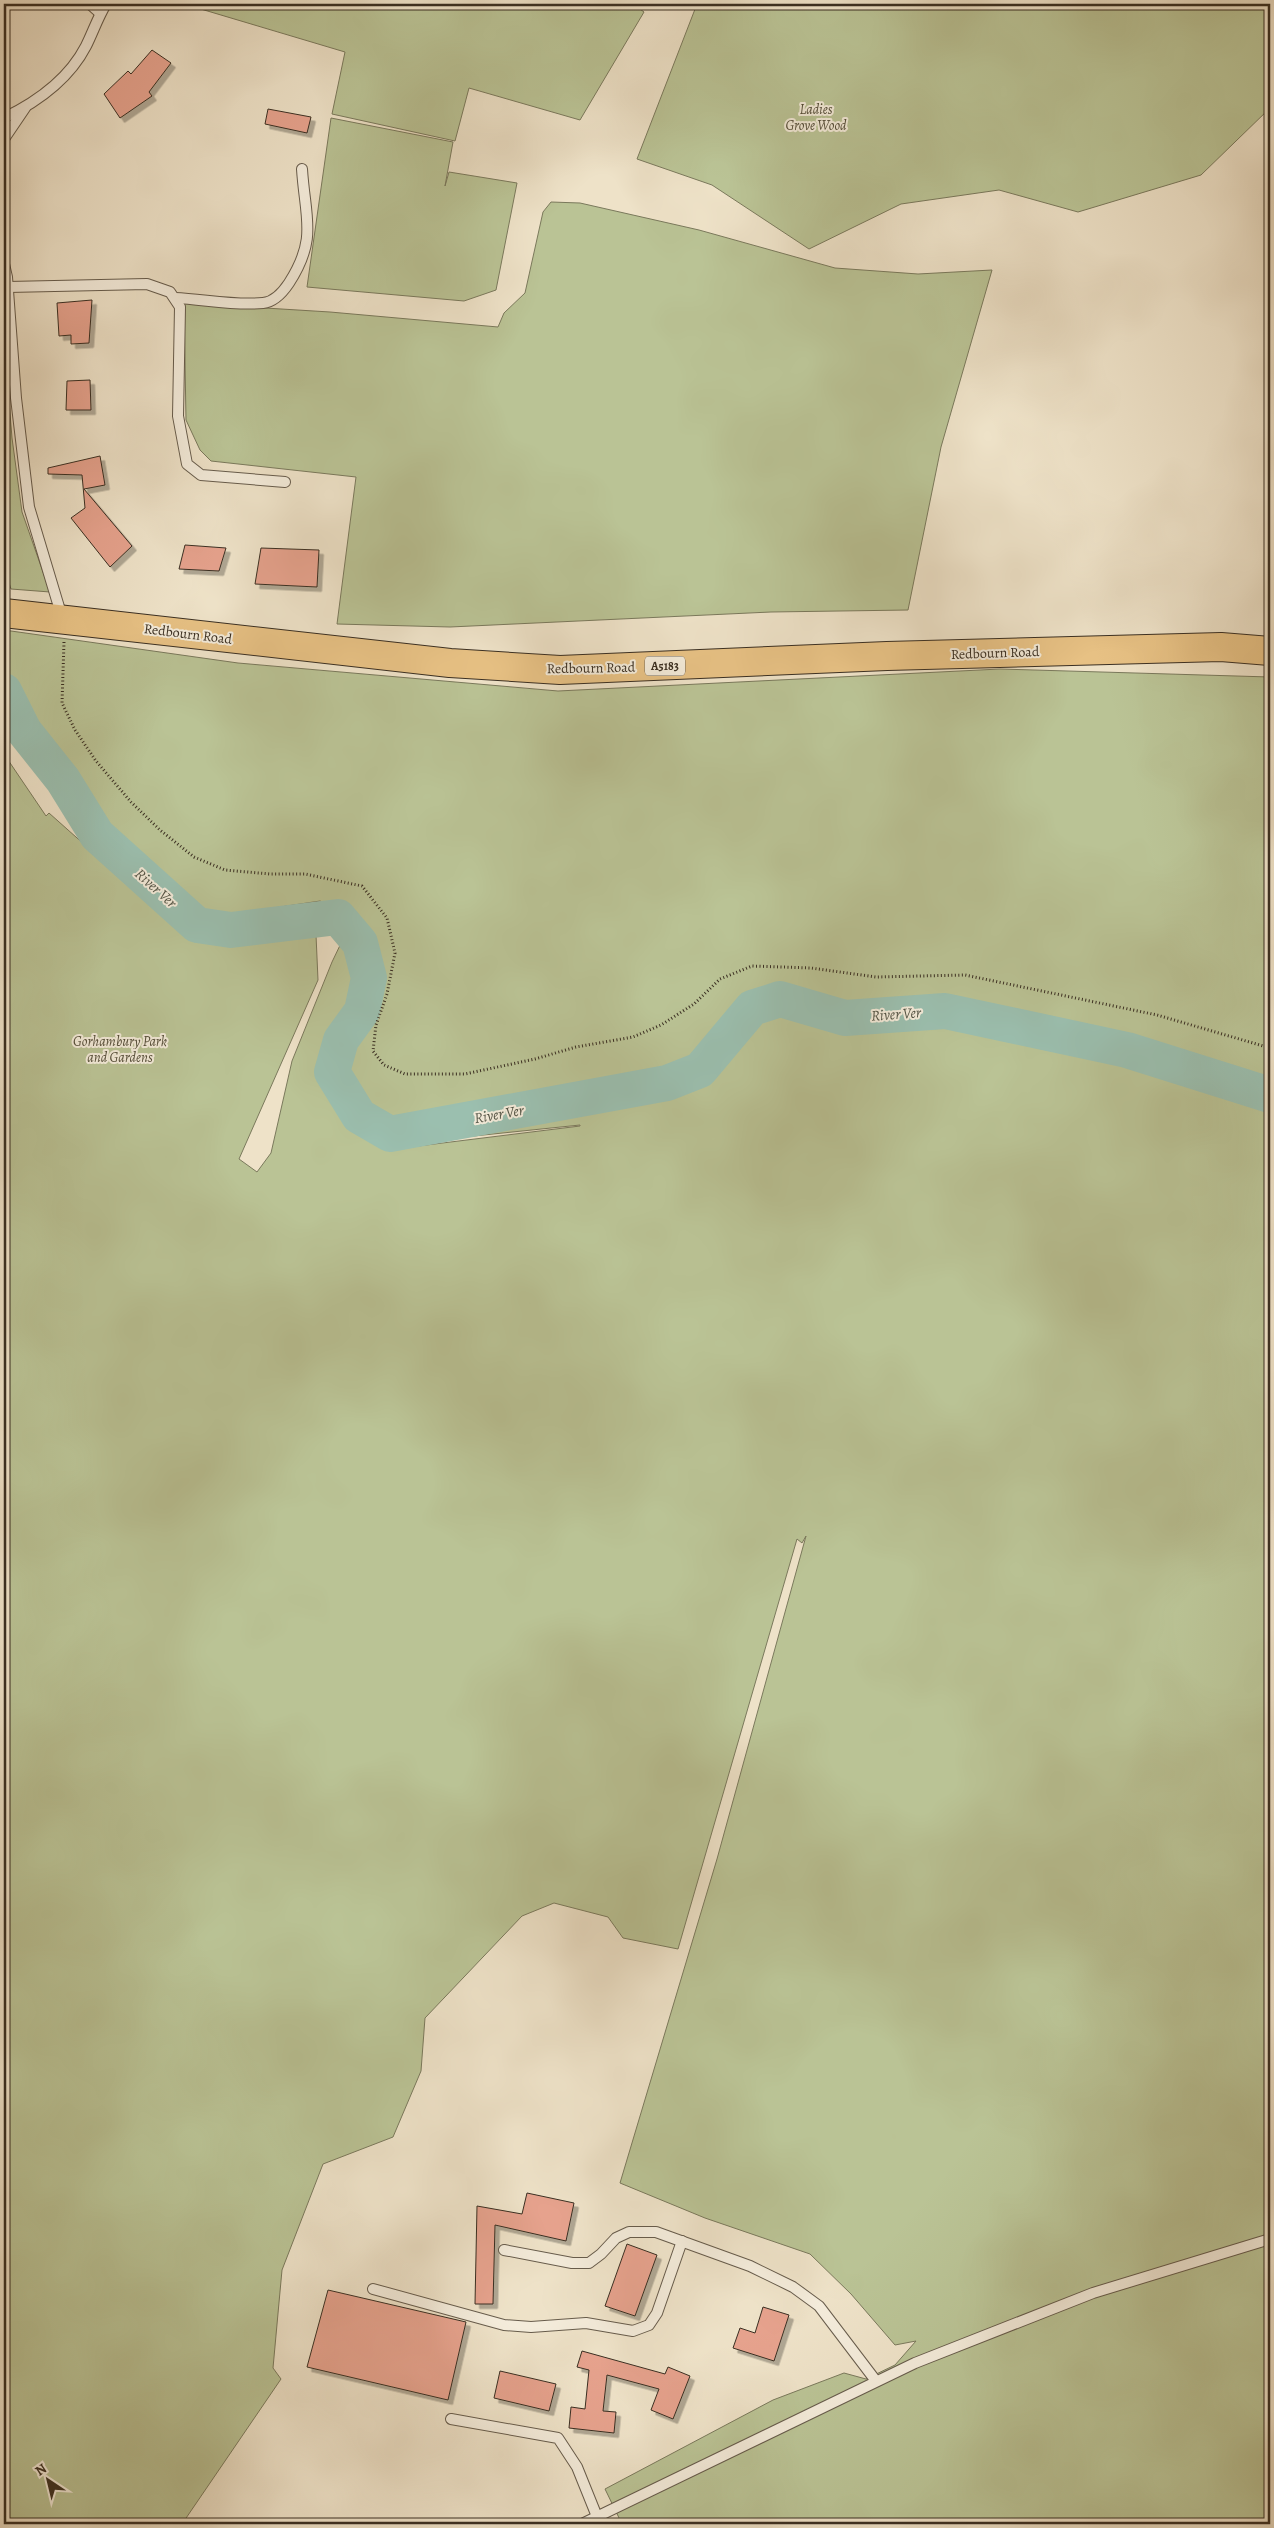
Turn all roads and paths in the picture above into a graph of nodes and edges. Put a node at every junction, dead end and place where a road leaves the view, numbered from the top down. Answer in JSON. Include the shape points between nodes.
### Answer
{"nodes":[{"id":1,"x":90,"y":4,"type":"edge"},
{"id":2,"x":103,"y":8,"type":"edge"},
{"id":3,"x":26,"y":107,"type":"junction"},
{"id":4,"x":4,"y":118,"type":"edge"},
{"id":5,"x":4,"y":139,"type":"edge"},
{"id":6,"x":302,"y":169,"type":"dead end"},
{"id":7,"x":4,"y":264,"type":"edge"},
{"id":8,"x":8,"y":287,"type":"junction"},
{"id":9,"x":175,"y":298,"type":"junction"},
{"id":10,"x":285,"y":482,"type":"dead end"},
{"id":11,"x":9,"y":613,"type":"edge"},
{"id":12,"x":63,"y":628,"type":"junction"},
{"id":13,"x":1270,"y":651,"type":"edge"},
{"id":14,"x":1270,"y":1048,"type":"edge"},
{"id":15,"x":1270,"y":2239,"type":"edge"},
{"id":16,"x":682,"y":2242,"type":"junction"},
{"id":17,"x":504,"y":2250,"type":"dead end"},
{"id":18,"x":373,"y":2289,"type":"dead end"},
{"id":19,"x":876,"y":2381,"type":"junction"},
{"id":20,"x":451,"y":2419,"type":"dead end"},
{"id":21,"x":599,"y":2520,"type":"edge"},
{"id":22,"x":582,"y":2524,"type":"edge"}],
"edges":[{"from":1,"to":2,"type":"lane"},
{"from":2,"to":3,"type":"lane","via":[[86,47],[60,82]]},
{"from":3,"to":4,"type":"lane"},
{"from":3,"to":5,"type":"lane"},
{"from":6,"to":9,"type":"lane","via":[[308,222],[307,246],[302,263],[283,292],[263,303]]},
{"from":7,"to":8,"type":"lane"},
{"from":8,"to":9,"type":"lane","via":[[147,284],[170,292]]},
{"from":8,"to":12,"type":"lane","via":[[16,398],[29,507]]},
{"from":9,"to":10,"type":"lane","via":[[180,307],[178,416],[187,464],[201,475]]},
{"from":11,"to":12,"type":"main road","name":"Redbourn Road","number":"A5183"},
{"from":12,"to":13,"type":"main road","name":"Redbourn Road","number":"A5183","via":[[560,670],[1182,648]]},
{"from":12,"to":14,"type":"path","via":[[62,703],[96,761],[160,830],[194,857],[225,870],[305,874],[362,886],[387,918],[396,953],[376,1025],[373,1051],[384,1065],[405,1074],[465,1074],[633,1037],[661,1025],[694,1004],[720,979],[752,966],[811,968],[876,977],[965,975],[1157,1015]]},
{"from":15,"to":19,"type":"lane","via":[[1093,2293]]},
{"from":16,"to":17,"type":"lane","via":[[656,2232],[629,2232],[616,2238],[589,2263],[572,2263]]},
{"from":16,"to":18,"type":"lane","via":[[657,2314],[648,2325],[633,2330],[586,2323],[504,2326]]},
{"from":16,"to":19,"type":"lane","via":[[750,2266],[793,2287],[819,2306]]},
{"from":19,"to":21,"type":"lane"},
{"from":20,"to":21,"type":"lane","via":[[558,2438],[577,2467]]},
{"from":21,"to":22,"type":"lane"}]}
